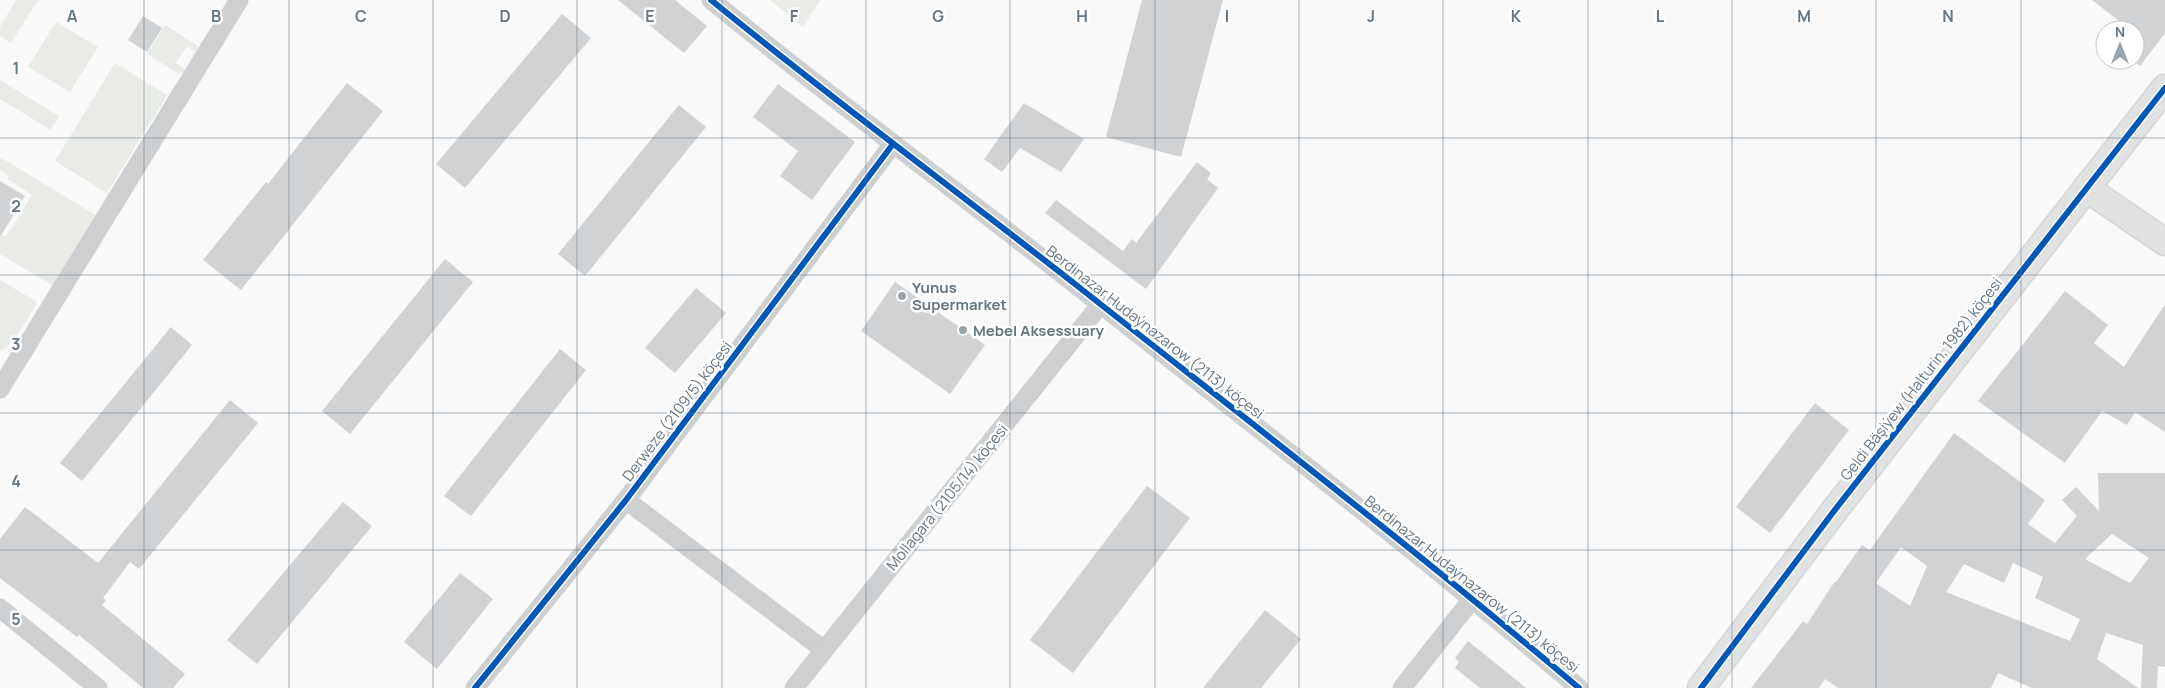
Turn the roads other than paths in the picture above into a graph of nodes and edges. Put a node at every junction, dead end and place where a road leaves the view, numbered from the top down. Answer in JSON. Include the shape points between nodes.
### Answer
{"nodes":[{"id":1,"x":239,"y":0,"type":"edge"},
{"id":2,"x":711,"y":0,"type":"edge"},
{"id":3,"x":2165,"y":88,"type":"edge"},
{"id":4,"x":893,"y":144,"type":"junction"},
{"id":5,"x":2086,"y":188,"type":"junction"},
{"id":6,"x":2165,"y":242,"type":"edge"},
{"id":7,"x":1100,"y":305,"type":"junction"},
{"id":8,"x":0,"y":389,"type":"edge"},
{"id":9,"x":626,"y":500,"type":"junction"},
{"id":10,"x":1473,"y":598,"type":"junction"},
{"id":11,"x":0,"y":608,"type":"edge"},
{"id":12,"x":824,"y":650,"type":"junction"},
{"id":13,"x":98,"y":688,"type":"edge"},
{"id":14,"x":475,"y":688,"type":"edge"},
{"id":15,"x":794,"y":688,"type":"edge"},
{"id":16,"x":1402,"y":688,"type":"edge"},
{"id":17,"x":1579,"y":688,"type":"edge"},
{"id":18,"x":1700,"y":688,"type":"edge"}],
"edges":[{"from":1,"to":8,"type":"street"},
{"from":2,"to":4,"type":"street","name":"Berdinazar Hudaýnazarow (2113) köçesi"},
{"from":3,"to":5,"type":"street","name":"Geldi Bäşiýew (Halturin, 1982) köçesi"},
{"from":4,"to":7,"type":"street","name":"Berdinazar Hudaýnazarow (2113) köçesi"},
{"from":4,"to":9,"type":"street","name":"Derweze (2109/5) köçesi"},
{"from":5,"to":6,"type":"street"},
{"from":5,"to":18,"type":"street","name":"Geldi Bäşiýew (Halturin, 1982) köçesi","via":[[1834,510]]},
{"from":7,"to":10,"type":"street","name":"Berdinazar Hudaýnazarow (2113) köçesi"},
{"from":7,"to":12,"type":"street","name":"Mollagara (2105/14) köçesi"},
{"from":9,"to":12,"type":"street"},
{"from":9,"to":14,"type":"street","name":"Derweze (2109/5) köçesi"},
{"from":10,"to":16,"type":"street"},
{"from":10,"to":17,"type":"street","name":"Berdinazar Hudaýnazarow (2113) köçesi"},
{"from":11,"to":13,"type":"street"},
{"from":12,"to":15,"type":"street","name":"Mollagara (2105/14) köçesi"}]}
